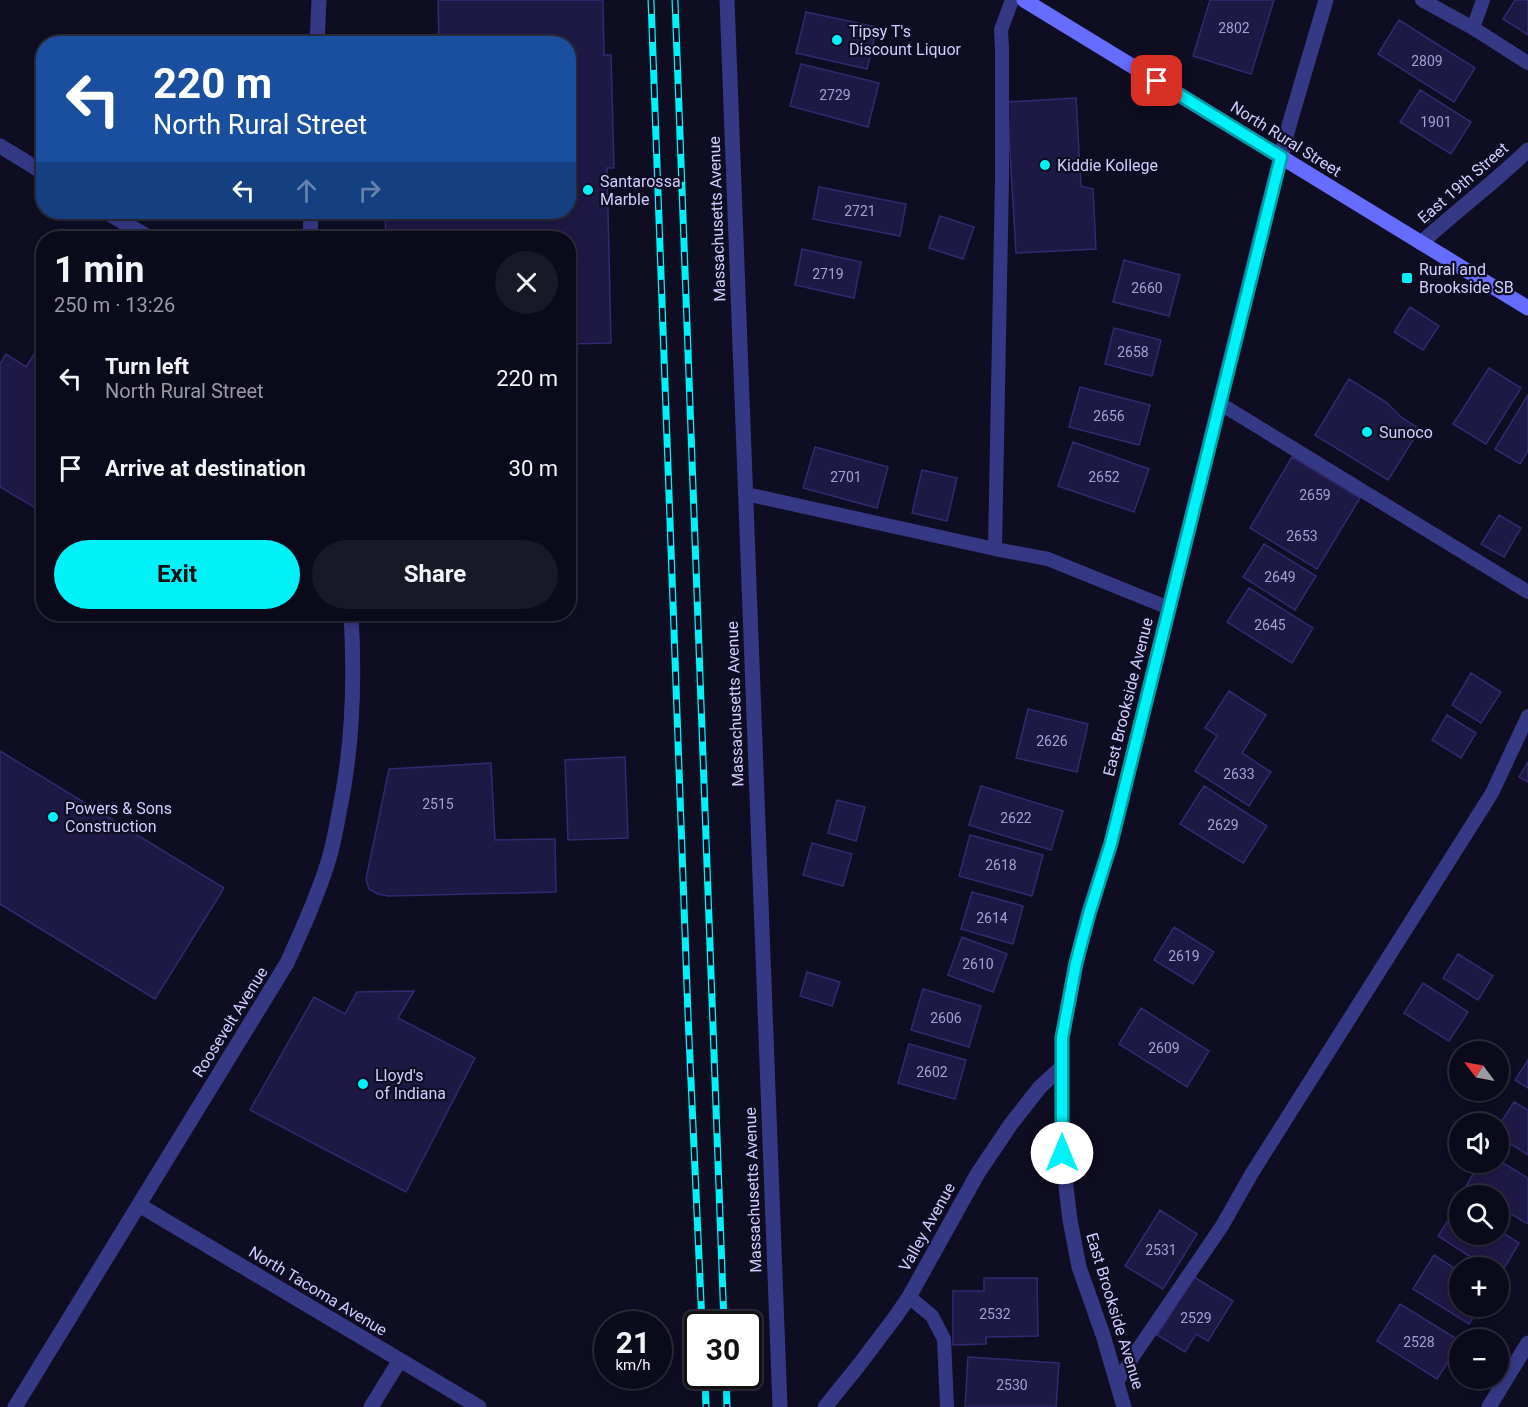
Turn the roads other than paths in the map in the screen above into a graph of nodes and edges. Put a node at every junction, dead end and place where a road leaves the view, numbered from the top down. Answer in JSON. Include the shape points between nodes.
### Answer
{"nodes":[{"id":1,"x":319,"y":0,"type":"edge"},
{"id":2,"x":727,"y":0,"type":"edge"},
{"id":3,"x":1012,"y":0,"type":"edge"},
{"id":4,"x":1024,"y":0,"type":"edge"},
{"id":5,"x":1326,"y":0,"type":"edge"},
{"id":6,"x":1422,"y":0,"type":"edge"},
{"id":7,"x":1483,"y":0,"type":"edge"},
{"id":8,"x":1473,"y":28,"type":"junction"},
{"id":9,"x":317,"y":36,"type":"edge"},
{"id":10,"x":1528,"y":63,"type":"edge"},
{"id":11,"x":0,"y":146,"type":"edge"},
{"id":12,"x":1528,"y":150,"type":"edge"},
{"id":13,"x":1281,"y":157,"type":"junction"},
{"id":14,"x":36,"y":168,"type":"edge"},
{"id":15,"x":118,"y":219,"type":"edge"},
{"id":16,"x":138,"y":231,"type":"edge"},
{"id":17,"x":1421,"y":243,"type":"junction"},
{"id":18,"x":1528,"y":308,"type":"edge"},
{"id":19,"x":1219,"y":403,"type":"junction"},
{"id":20,"x":746,"y":494,"type":"junction"},
{"id":21,"x":995,"y":549,"type":"junction"},
{"id":22,"x":1528,"y":592,"type":"edge"},
{"id":23,"x":1169,"y":608,"type":"junction"},
{"id":24,"x":351,"y":621,"type":"edge"},
{"id":25,"x":1528,"y":716,"type":"edge"},
{"id":26,"x":1062,"y":1067,"type":"junction"},
{"id":27,"x":139,"y":1205,"type":"junction"},
{"id":28,"x":909,"y":1297,"type":"junction"},
{"id":29,"x":1528,"y":1343,"type":"edge"},
{"id":30,"x":400,"y":1360,"type":"junction"},
{"id":31,"x":1117,"y":1382,"type":"junction"},
{"id":32,"x":15,"y":1407,"type":"edge"},
{"id":33,"x":371,"y":1407,"type":"edge"},
{"id":34,"x":479,"y":1407,"type":"edge"},
{"id":35,"x":780,"y":1407,"type":"edge"},
{"id":36,"x":825,"y":1407,"type":"edge"},
{"id":37,"x":947,"y":1407,"type":"edge"},
{"id":38,"x":1124,"y":1407,"type":"edge"},
{"id":39,"x":1489,"y":1407,"type":"edge"}],
"edges":[{"from":1,"to":9,"type":"street"},
{"from":2,"to":20,"type":"street","name":"Massachusetts Avenue"},
{"from":3,"to":21,"type":"lane","via":[[1001,30]]},
{"from":4,"to":13,"type":"main road","name":"North Rural Street"},
{"from":5,"to":13,"type":"street","name":"East Brookside Avenue"},
{"from":6,"to":8,"type":"lane"},
{"from":7,"to":8,"type":"lane"},
{"from":8,"to":10,"type":"lane"},
{"from":11,"to":14,"type":"street"},
{"from":12,"to":17,"type":"street","name":"East 19th Street"},
{"from":13,"to":17,"type":"main road","name":"North Rural Street"},
{"from":13,"to":19,"type":"street","name":"East Brookside Avenue"},
{"from":15,"to":16,"type":"street"},
{"from":17,"to":18,"type":"main road","name":"North Rural Street"},
{"from":19,"to":22,"type":"lane"},
{"from":19,"to":23,"type":"street","name":"East Brookside Avenue"},
{"from":20,"to":21,"type":"lane"},
{"from":20,"to":35,"type":"street","name":"Massachusetts Avenue"},
{"from":21,"to":23,"type":"lane","via":[[1048,559]]},
{"from":23,"to":26,"type":"street","name":"East Brookside Avenue","via":[[1111,843],[1076,963],[1062,1038]]},
{"from":24,"to":27,"type":"street","name":"Roosevelt Avenue","via":[[352,726],[346,779],[329,860],[287,963]]},
{"from":25,"to":31,"type":"lane","via":[[1492,793],[1222,1226]]},
{"from":26,"to":28,"type":"street","name":"Valley Avenue","via":[[1011,1124],[978,1173]]},
{"from":26,"to":31,"type":"street","name":"East Brookside Avenue","via":[[1062,1153],[1070,1220],[1079,1268]]},
{"from":27,"to":30,"type":"street","name":"North Tacoma Avenue"},
{"from":27,"to":32,"type":"street","name":"Roosevelt Avenue"},
{"from":28,"to":36,"type":"street","name":"Valley Avenue"},
{"from":28,"to":37,"type":"lane","via":[[932,1316],[944,1339]]},
{"from":29,"to":39,"type":"street"},
{"from":30,"to":33,"type":"street"},
{"from":30,"to":34,"type":"street","name":"North Tacoma Avenue"},
{"from":31,"to":38,"type":"street","name":"East Brookside Avenue"}]}
